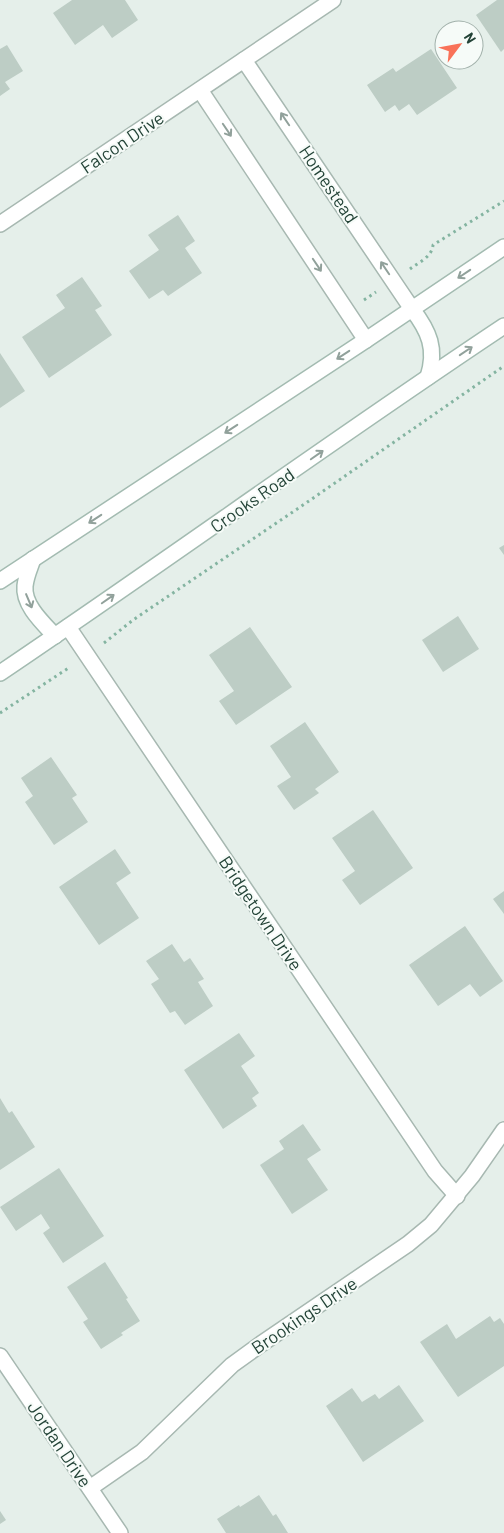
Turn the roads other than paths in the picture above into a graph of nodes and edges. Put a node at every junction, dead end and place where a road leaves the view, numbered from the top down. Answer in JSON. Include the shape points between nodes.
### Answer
{"nodes":[{"id":1,"x":333,"y":0,"type":"edge"},
{"id":2,"x":244,"y":60,"type":"junction"},
{"id":3,"x":200,"y":90,"type":"junction"},
{"id":4,"x":0,"y":224,"type":"edge"},
{"id":5,"x":504,"y":247,"type":"edge"},
{"id":6,"x":412,"y":309,"type":"junction"},
{"id":7,"x":504,"y":326,"type":"edge"},
{"id":8,"x":366,"y":340,"type":"junction"},
{"id":9,"x":428,"y":377,"type":"junction"},
{"id":10,"x":33,"y":559,"type":"junction"},
{"id":11,"x":0,"y":581,"type":"edge"},
{"id":12,"x":68,"y":627,"type":"junction"},
{"id":13,"x":55,"y":636,"type":"junction"},
{"id":14,"x":0,"y":673,"type":"edge"},
{"id":15,"x":504,"y":1130,"type":"edge"},
{"id":16,"x":457,"y":1196,"type":"junction"},
{"id":17,"x":0,"y":1356,"type":"edge"},
{"id":18,"x":90,"y":1488,"type":"junction"},
{"id":19,"x":120,"y":1533,"type":"edge"}],
"edges":[{"from":1,"to":2,"type":"street","name":"Falcon Drive"},
{"from":2,"to":3,"type":"street","name":"Falcon Drive"},
{"from":6,"to":2,"type":"street","name":"Homestead","one_way":true},
{"from":3,"to":4,"type":"street","name":"Falcon Drive"},
{"from":3,"to":8,"type":"street","one_way":true},
{"from":5,"to":6,"type":"street","one_way":true},
{"from":6,"to":8,"type":"street"},
{"from":6,"to":9,"type":"street","name":"Homestead","via":[[429,336],[432,365]]},
{"from":9,"to":7,"type":"street","name":"Crooks Road","one_way":true},
{"from":8,"to":10,"type":"street","one_way":true},
{"from":12,"to":9,"type":"street","name":"Crooks Road","one_way":true},
{"from":10,"to":11,"type":"street"},
{"from":10,"to":13,"type":"street","one_way":true,"via":[[24,588],[29,602]]},
{"from":12,"to":13,"type":"street","name":"Crooks Road"},
{"from":12,"to":16,"type":"street","name":"Bridgetown Drive","via":[[435,1171]]},
{"from":13,"to":14,"type":"street","name":"Crooks Road"},
{"from":15,"to":16,"type":"street","name":"Brookings Drive"},
{"from":16,"to":18,"type":"street","name":"Brookings Drive","via":[[431,1225],[408,1244],[232,1365],[142,1452]]},
{"from":17,"to":18,"type":"street","name":"Jordan Drive"},
{"from":18,"to":19,"type":"street","name":"Jordan Drive"}]}
